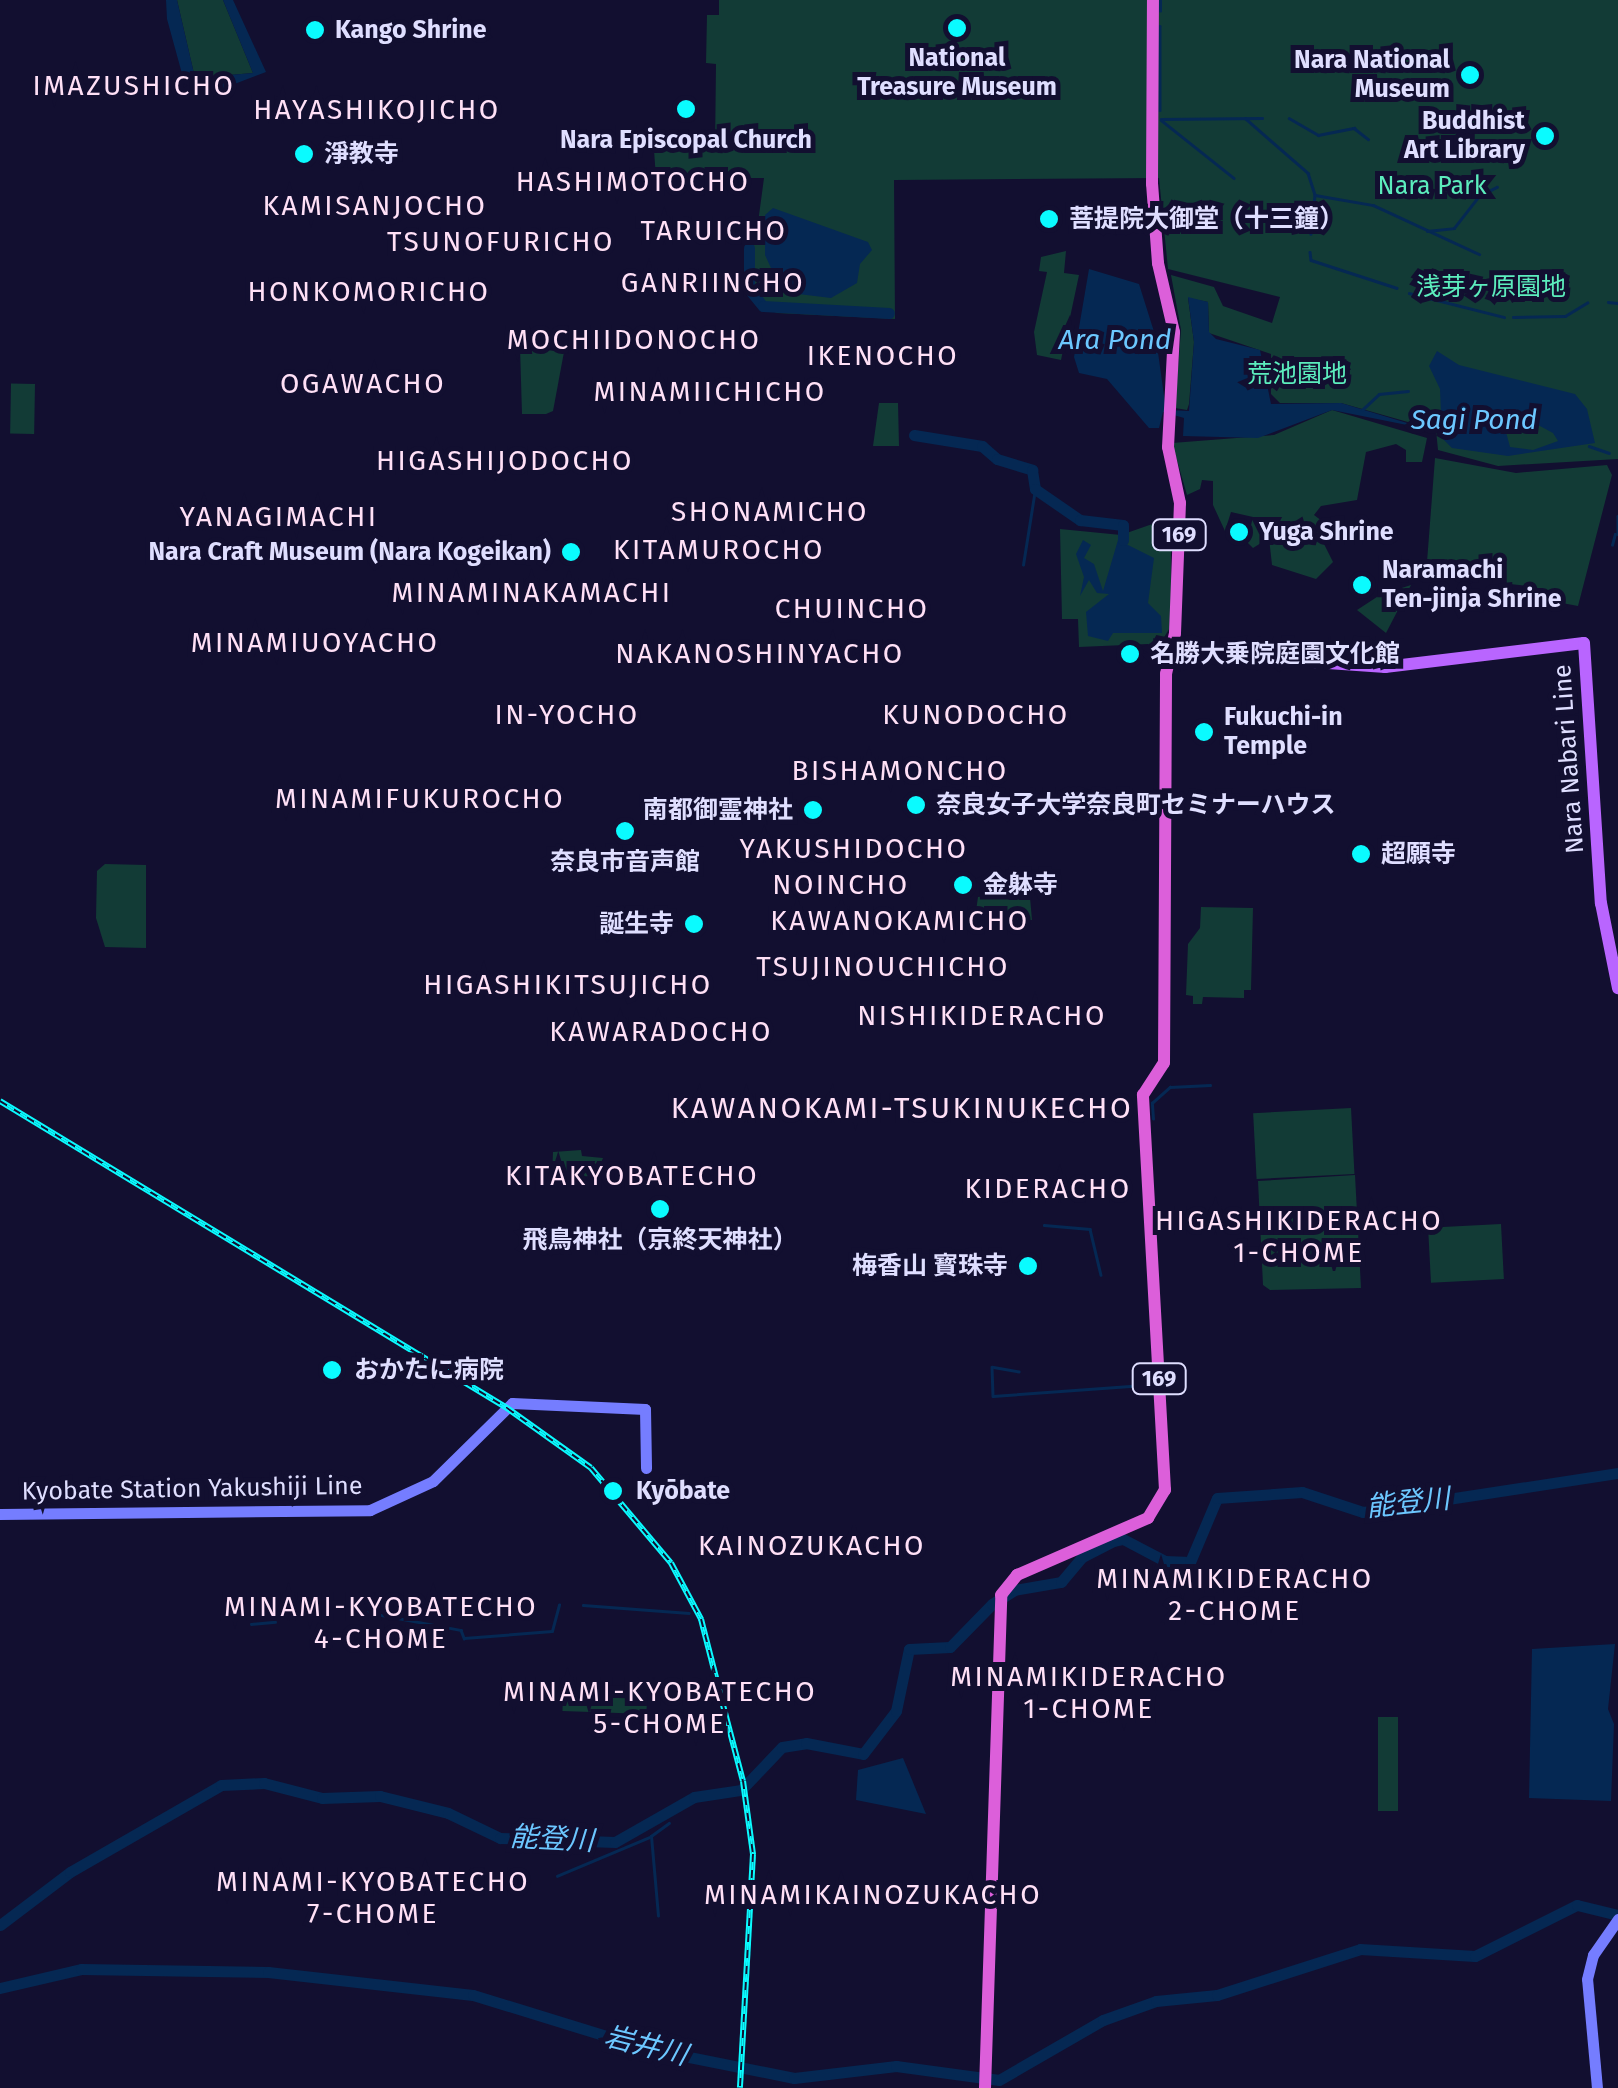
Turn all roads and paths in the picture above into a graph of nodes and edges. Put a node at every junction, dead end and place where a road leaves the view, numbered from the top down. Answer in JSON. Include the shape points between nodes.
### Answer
{"nodes":[{"id":1,"x":1152,"y":0,"type":"edge"},
{"id":2,"x":1170,"y":652,"type":"junction"},
{"id":3,"x":1618,"y":988,"type":"edge"},
{"id":4,"x":646,"y":1468,"type":"dead end"},
{"id":5,"x":0,"y":1514,"type":"edge"},
{"id":6,"x":1615,"y":1922,"type":"edge"},
{"id":7,"x":985,"y":2087,"type":"edge"},
{"id":8,"x":1597,"y":2088,"type":"edge"}],
"edges":[{"from":1,"to":2,"type":"highway","number":"169","via":[[1152,184],[1158,264],[1174,332],[1168,447],[1180,503]]},
{"from":2,"to":3,"type":"main road","name":"Nara Nabari Line","via":[[1385,667],[1584,642],[1601,903]]},
{"from":2,"to":7,"type":"highway","number":"169","via":[[1164,1063],[1142,1095],[1164,1497],[1139,1524],[1017,1576],[1000,1595]]},
{"from":4,"to":5,"type":"main road","name":"Kyobate Station Yakushiji Line","via":[[645,1408],[512,1403],[433,1482],[370,1510]]},
{"from":6,"to":8,"type":"main road","via":[[1593,1954],[1587,1979]]}]}
